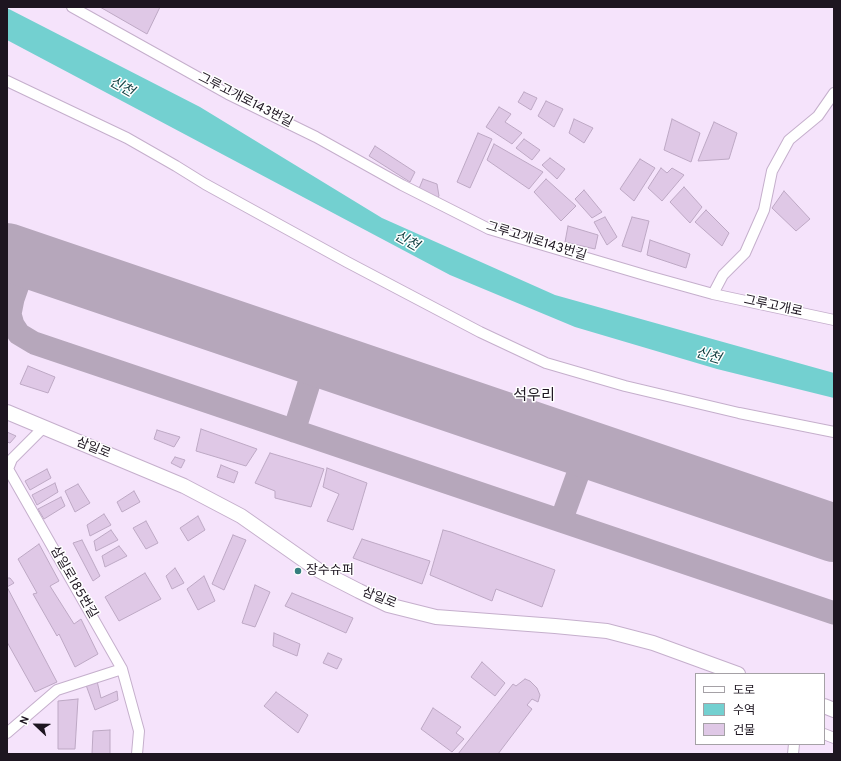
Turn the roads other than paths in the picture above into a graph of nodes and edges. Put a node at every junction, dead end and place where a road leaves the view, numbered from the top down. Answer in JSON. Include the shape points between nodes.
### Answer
{"nodes":[{"id":1,"x":72,"y":7,"type":"edge"},
{"id":2,"x":7,"y":81,"type":"edge"},
{"id":3,"x":834,"y":93,"type":"edge"},
{"id":4,"x":713,"y":294,"type":"junction"},
{"id":5,"x":834,"y":320,"type":"edge"},
{"id":6,"x":7,"y":412,"type":"edge"},
{"id":7,"x":44,"y":428,"type":"junction"},
{"id":8,"x":834,"y":432,"type":"edge"},
{"id":9,"x":122,"y":670,"type":"junction"},
{"id":10,"x":735,"y":673,"type":"edge"},
{"id":11,"x":7,"y":733,"type":"edge"},
{"id":12,"x":137,"y":754,"type":"edge"}],
"edges":[{"from":1,"to":4,"type":"street","name":"그루고개로143번길","via":[[228,94],[316,137],[402,186],[489,229]]},
{"from":2,"to":8,"type":"street","via":[[127,138],[347,262],[480,332],[546,363],[625,386]]},
{"from":3,"to":4,"type":"street","via":[[818,116],[789,140],[772,172],[764,210],[745,253],[723,275]]},
{"from":4,"to":5,"type":"street","name":"그루고개로"},
{"from":6,"to":7,"type":"main road","name":"삼일로"},
{"from":7,"to":9,"type":"street","name":"삼일로185번길","via":[[12,459],[8,469]]},
{"from":7,"to":10,"type":"main road","name":"삼일로","via":[[184,486],[241,516],[318,570],[388,604],[436,617],[607,631],[652,643]]},
{"from":9,"to":11,"type":"street","via":[[57,690]]},
{"from":9,"to":12,"type":"street","name":"삼일로185번길","via":[[139,731]]}]}
